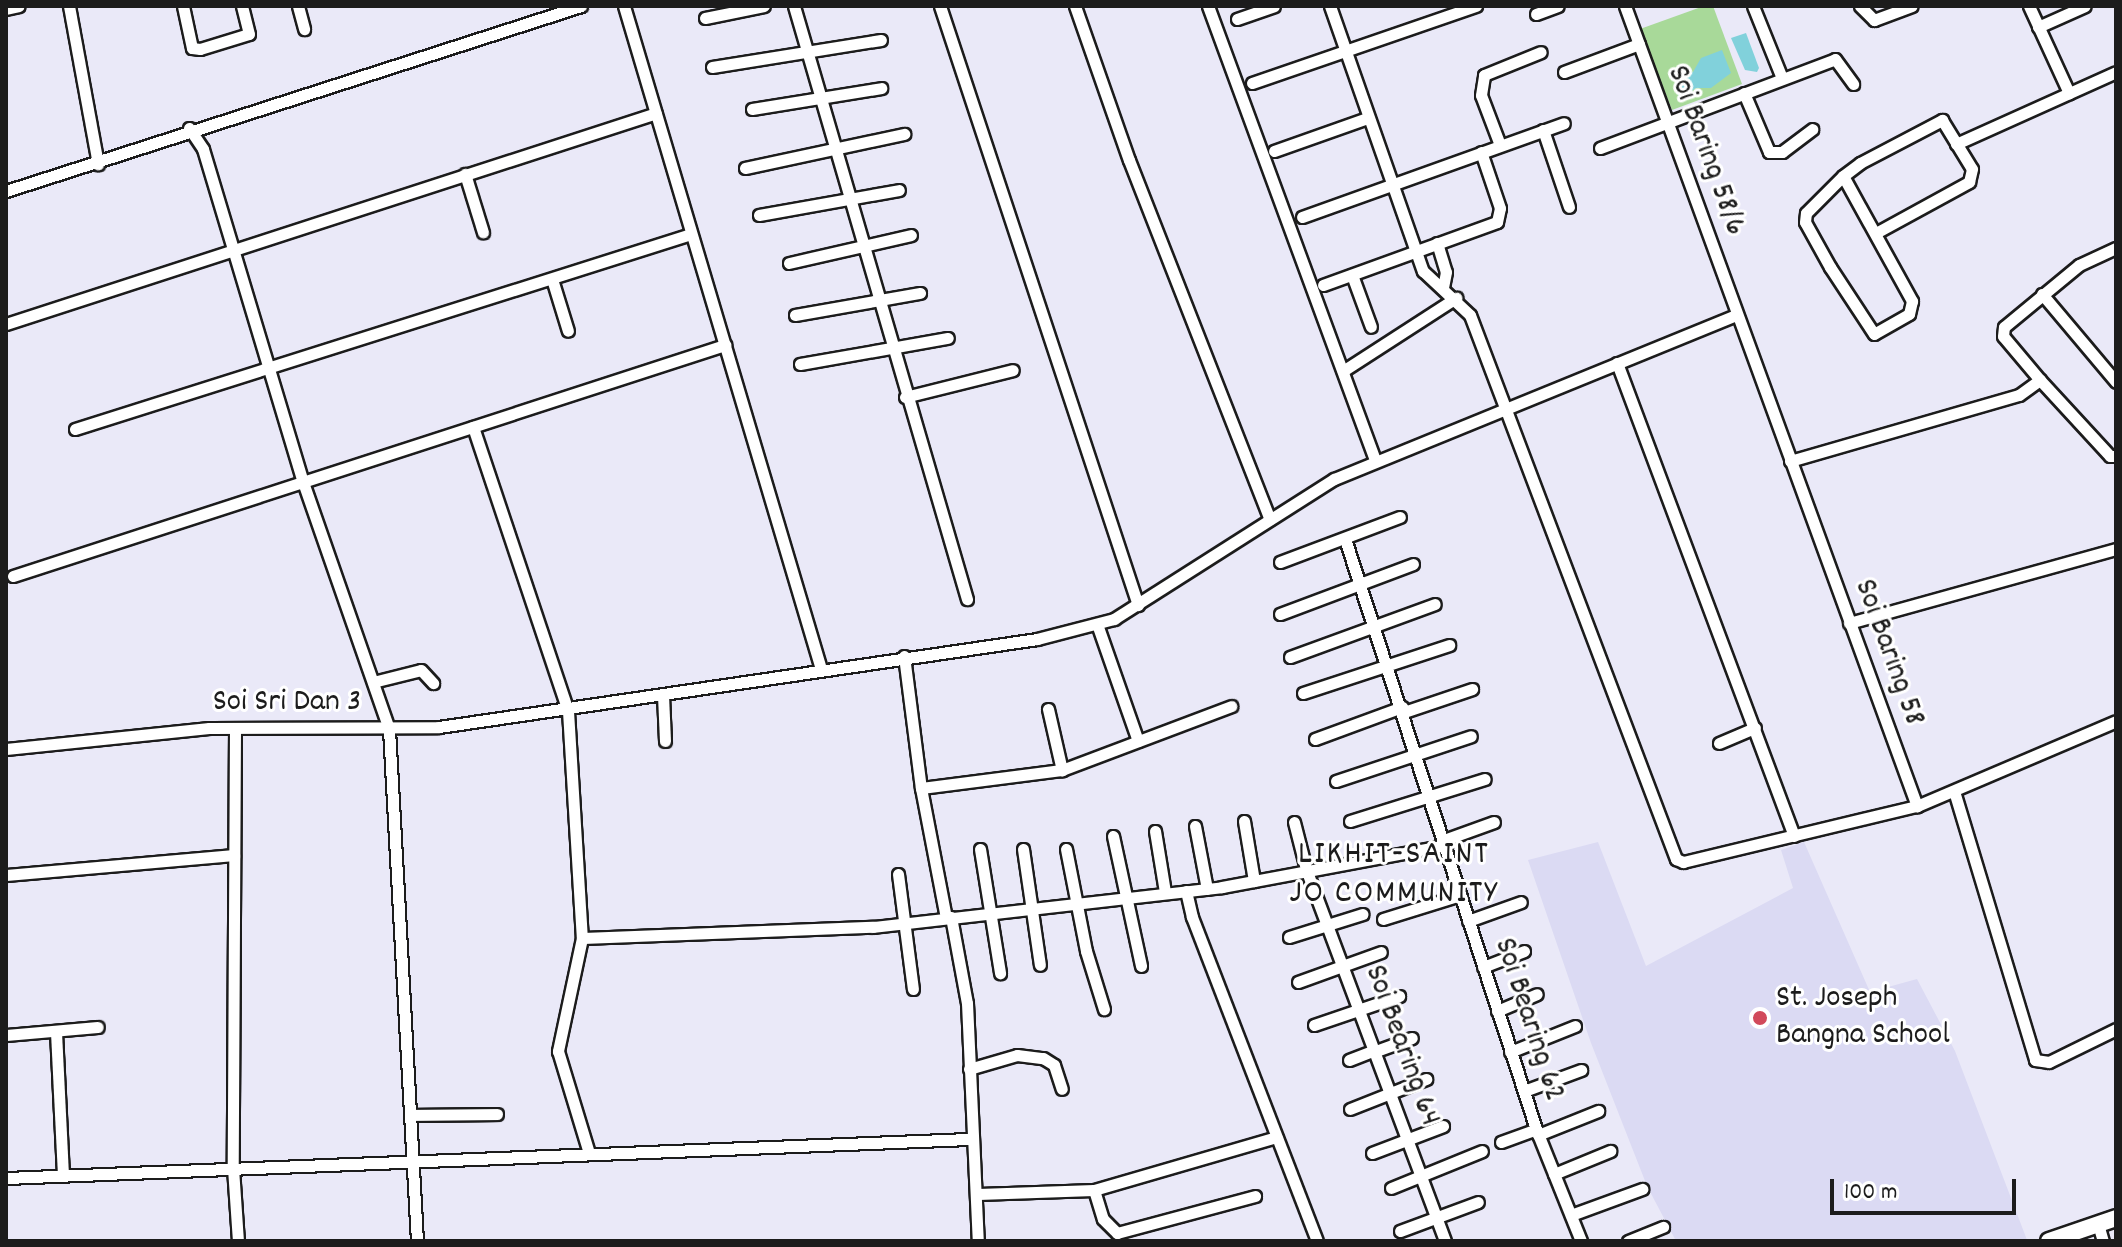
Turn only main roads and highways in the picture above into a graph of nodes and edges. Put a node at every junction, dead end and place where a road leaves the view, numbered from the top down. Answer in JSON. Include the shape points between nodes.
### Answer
{"nodes":[{"id":1,"x":2116,"y":1218,"type":"edge"},
{"id":2,"x":2100,"y":1233,"type":"edge"},
{"id":3,"x":2049,"y":1241,"type":"edge"}],
"edges":[{"from":1,"to":2,"type":"main road"},
{"from":2,"to":3,"type":"main road"}]}
